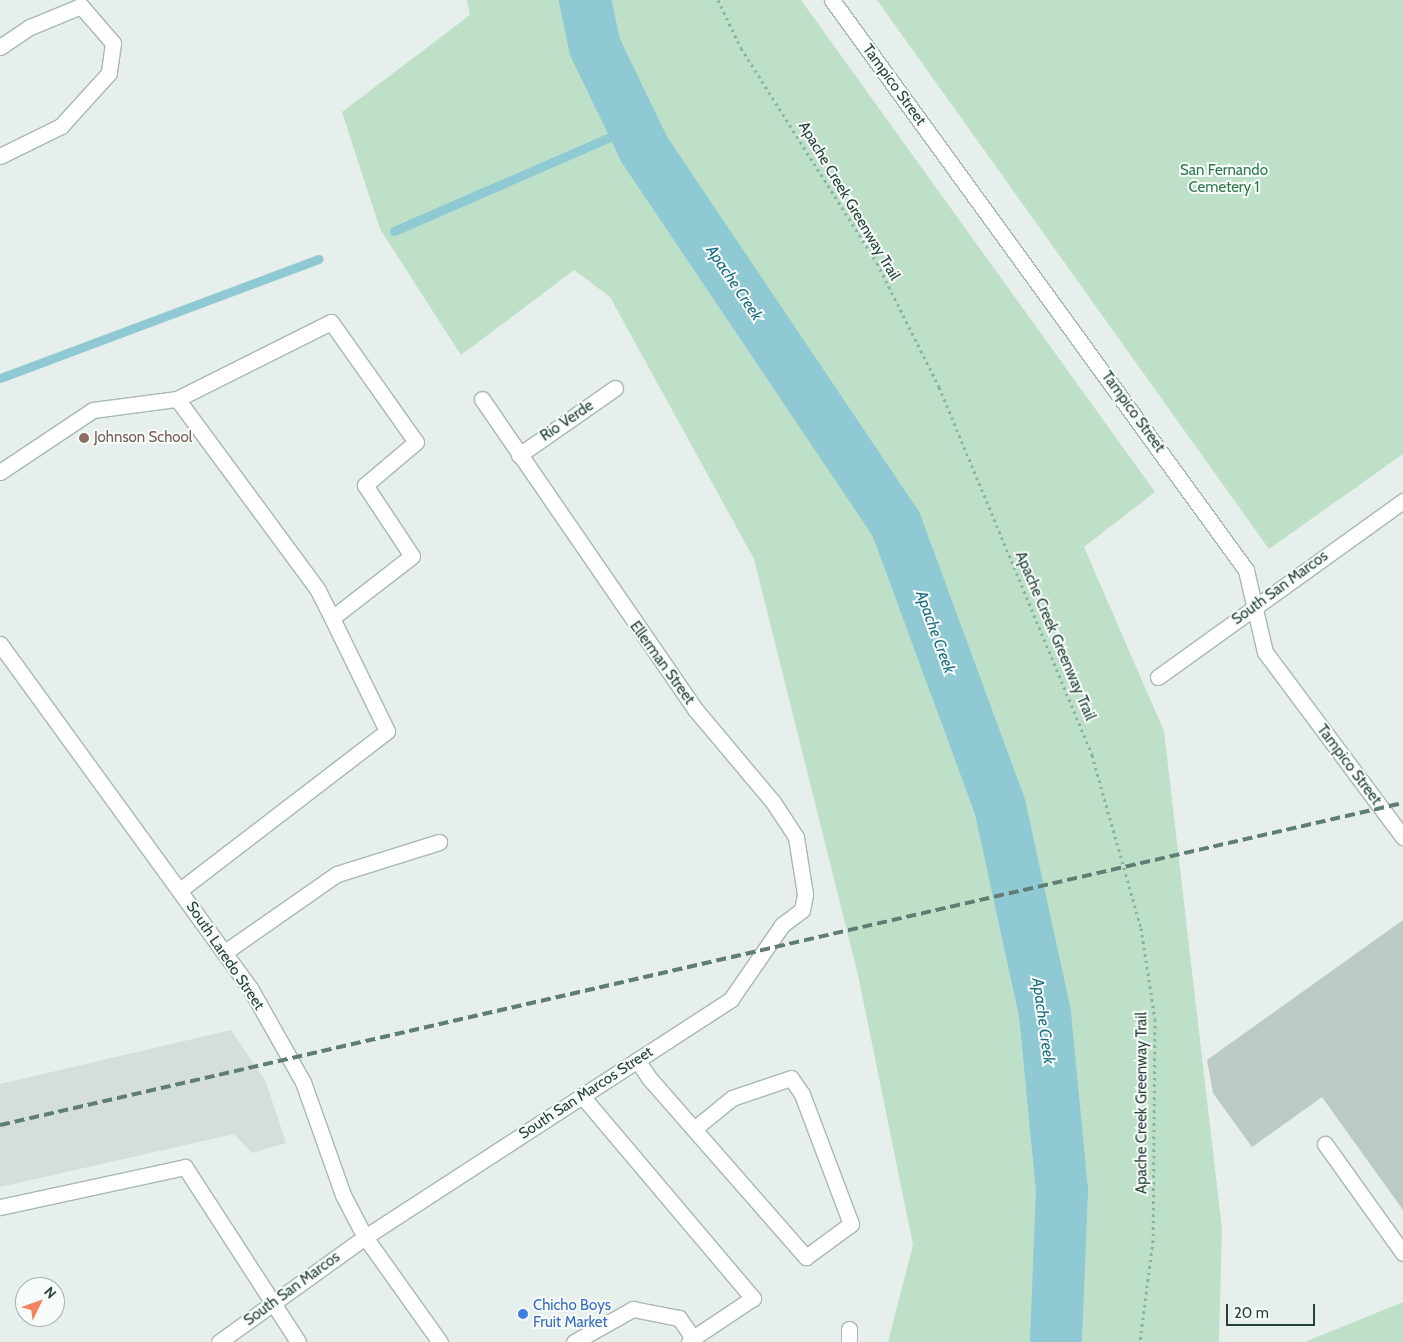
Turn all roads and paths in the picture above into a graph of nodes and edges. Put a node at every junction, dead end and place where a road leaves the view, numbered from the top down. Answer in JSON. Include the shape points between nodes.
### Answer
{"nodes":[{"id":1,"x":718,"y":0,"type":"edge"},
{"id":2,"x":832,"y":0,"type":"edge"},
{"id":3,"x":0,"y":47,"type":"edge"},
{"id":4,"x":0,"y":156,"type":"edge"},
{"id":5,"x":615,"y":388,"type":"dead end"},
{"id":6,"x":178,"y":399,"type":"junction"},
{"id":7,"x":482,"y":399,"type":"dead end"},
{"id":8,"x":519,"y":455,"type":"junction"},
{"id":9,"x":0,"y":472,"type":"edge"},
{"id":10,"x":1403,"y":501,"type":"edge"},
{"id":11,"x":1252,"y":608,"type":"junction"},
{"id":12,"x":332,"y":618,"type":"junction"},
{"id":13,"x":0,"y":644,"type":"edge"},
{"id":14,"x":1158,"y":677,"type":"dead end"},
{"id":15,"x":1403,"y":837,"type":"edge"},
{"id":16,"x":439,"y":842,"type":"dead end"},
{"id":17,"x":180,"y":890,"type":"junction"},
{"id":18,"x":782,"y":925,"type":"joint"},
{"id":19,"x":225,"y":952,"type":"junction"},
{"id":20,"x":636,"y":1060,"type":"junction"},
{"id":21,"x":582,"y":1096,"type":"junction"},
{"id":22,"x":694,"y":1128,"type":"junction"},
{"id":23,"x":1325,"y":1144,"type":"dead end"},
{"id":24,"x":0,"y":1207,"type":"edge"},
{"id":25,"x":365,"y":1237,"type":"junction"},
{"id":26,"x":1403,"y":1253,"type":"edge"},
{"id":27,"x":270,"y":1305,"type":"junction"},
{"id":28,"x":691,"y":1340,"type":"edge"},
{"id":29,"x":219,"y":1342,"type":"edge"},
{"id":30,"x":298,"y":1342,"type":"edge"},
{"id":31,"x":440,"y":1342,"type":"edge"},
{"id":32,"x":574,"y":1342,"type":"edge"},
{"id":33,"x":1140,"y":1342,"type":"edge"}],
"edges":[{"from":1,"to":33,"type":"path","name":"Apache Creek Greenway Trail","via":[[741,48],[877,262],[939,387],[1092,755],[1141,928],[1155,1019],[1153,1240]]},
{"from":2,"to":11,"type":"street","name":"Tampico Street","via":[[1246,570]]},
{"from":3,"to":4,"type":"street","via":[[30,27],[81,6],[113,43],[108,73],[61,126]]},
{"from":5,"to":8,"type":"street","name":"Rio Verde"},
{"from":6,"to":9,"type":"street","via":[[93,410]]},
{"from":6,"to":12,"type":"street","via":[[318,590]]},
{"from":6,"to":12,"type":"street","via":[[331,322],[416,442],[365,485],[412,556]]},
{"from":7,"to":8,"type":"street","name":"Ellerman Street"},
{"from":8,"to":18,"type":"street","name":"Ellerman Street","via":[[695,709],[758,783],[796,837],[805,894],[802,910]]},
{"from":10,"to":11,"type":"street","name":"South San Marcos"},
{"from":11,"to":14,"type":"street","name":"South San Marcos"},
{"from":11,"to":15,"type":"street","name":"Tampico Street","via":[[1265,652]]},
{"from":12,"to":17,"type":"street","via":[[387,731]]},
{"from":13,"to":17,"type":"street","name":"South Laredo Street"},
{"from":16,"to":19,"type":"street","via":[[337,874]]},
{"from":17,"to":19,"type":"street","name":"South Laredo Street"},
{"from":18,"to":20,"type":"street","name":"South San Marcos Street","via":[[731,999]]},
{"from":19,"to":25,"type":"street","name":"South Laredo Street","via":[[250,988],[303,1082],[343,1195]]},
{"from":20,"to":21,"type":"street","name":"South San Marcos Street"},
{"from":20,"to":22,"type":"street"},
{"from":21,"to":25,"type":"street","name":"South San Marcos Street"},
{"from":21,"to":28,"type":"street","via":[[753,1298]]},
{"from":22,"to":22,"type":"street","via":[[806,1258],[851,1224],[802,1094],[791,1078],[732,1098]]},
{"from":23,"to":26,"type":"street"},
{"from":24,"to":27,"type":"street","via":[[184,1167]]},
{"from":25,"to":27,"type":"street","name":"South San Marcos"},
{"from":25,"to":31,"type":"street","name":"South Laredo Street"},
{"from":27,"to":29,"type":"street","name":"South San Marcos"},
{"from":27,"to":30,"type":"street"},
{"from":28,"to":32,"type":"street","via":[[679,1318],[633,1309]]}]}
